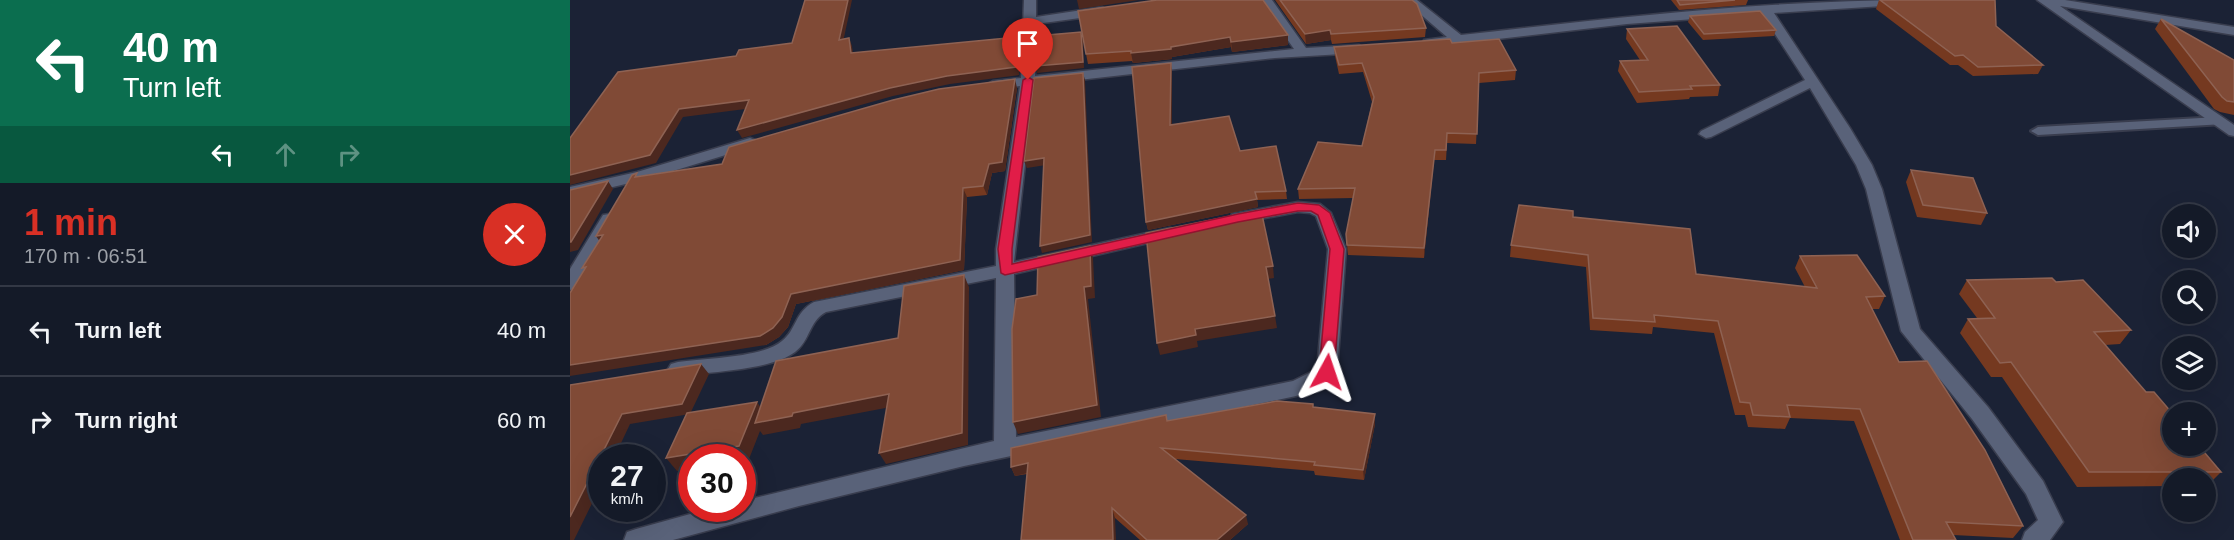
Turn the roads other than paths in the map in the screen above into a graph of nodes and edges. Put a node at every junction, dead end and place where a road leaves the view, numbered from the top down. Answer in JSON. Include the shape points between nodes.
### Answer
{"nodes":[{"id":1,"x":1030,"y":0,"type":"edge"},
{"id":2,"x":1266,"y":0,"type":"edge"},
{"id":3,"x":1410,"y":0,"type":"edge"},
{"id":4,"x":1914,"y":0,"type":"edge"},
{"id":5,"x":2034,"y":0,"type":"edge"},
{"id":6,"x":2043,"y":0,"type":"edge"},
{"id":7,"x":1113,"y":10,"type":"edge"},
{"id":8,"x":1767,"y":12,"type":"junction"},
{"id":9,"x":1030,"y":21,"type":"junction"},
{"id":10,"x":2234,"y":31,"type":"edge"},
{"id":11,"x":1460,"y":41,"type":"junction"},
{"id":12,"x":1413,"y":44,"type":"edge"},
{"id":13,"x":1378,"y":47,"type":"edge"},
{"id":14,"x":1303,"y":53,"type":"junction"},
{"id":15,"x":1028,"y":80,"type":"junction"},
{"id":16,"x":1812,"y":82,"type":"junction"},
{"id":17,"x":975,"y":87,"type":"edge"},
{"id":18,"x":2219,"y":122,"type":"junction"},
{"id":19,"x":2038,"y":131,"type":"dead end"},
{"id":20,"x":2234,"y":131,"type":"edge"},
{"id":21,"x":1706,"y":134,"type":"dead end"},
{"id":22,"x":764,"y":140,"type":"edge"},
{"id":23,"x":631,"y":178,"type":"junction"},
{"id":24,"x":570,"y":192,"type":"edge"},
{"id":25,"x":1222,"y":221,"type":"edge"},
{"id":26,"x":1188,"y":228,"type":"edge"},
{"id":27,"x":1005,"y":270,"type":"junction"},
{"id":28,"x":570,"y":284,"type":"edge"},
{"id":29,"x":663,"y":372,"type":"edge"},
{"id":30,"x":1005,"y":446,"type":"junction"},
{"id":31,"x":636,"y":540,"type":"edge"},
{"id":32,"x":2034,"y":540,"type":"edge"}],
"edges":[{"from":1,"to":9,"type":"street"},
{"from":2,"to":14,"type":"street"},
{"from":3,"to":11,"type":"street"},
{"from":4,"to":8,"type":"street"},
{"from":5,"to":6,"type":"street"},
{"from":6,"to":10,"type":"street"},
{"from":6,"to":18,"type":"street"},
{"from":7,"to":9,"type":"street"},
{"from":8,"to":11,"type":"street","via":[[1627,20]]},
{"from":8,"to":16,"type":"street"},
{"from":9,"to":15,"type":"street"},
{"from":11,"to":12,"type":"street"},
{"from":13,"to":14,"type":"street"},
{"from":14,"to":15,"type":"street"},
{"from":15,"to":17,"type":"street"},
{"from":15,"to":27,"type":"street"},
{"from":16,"to":21,"type":"street"},
{"from":16,"to":32,"type":"street","via":[[1843,128],[1871,181],[1911,331],[1980,413],[2035,488],[2051,522]]},
{"from":18,"to":19,"type":"lane"},
{"from":18,"to":20,"type":"street"},
{"from":22,"to":23,"type":"street"},
{"from":23,"to":24,"type":"street"},
{"from":23,"to":28,"type":"street"},
{"from":25,"to":30,"type":"street","via":[[1298,207],[1323,213],[1337,249],[1327,372],[1296,388]]},
{"from":26,"to":27,"type":"street"},
{"from":27,"to":29,"type":"street","via":[[821,307],[807,314],[793,342],[778,353]]},
{"from":27,"to":30,"type":"street"},
{"from":30,"to":31,"type":"street","via":[[739,510]]}]}
